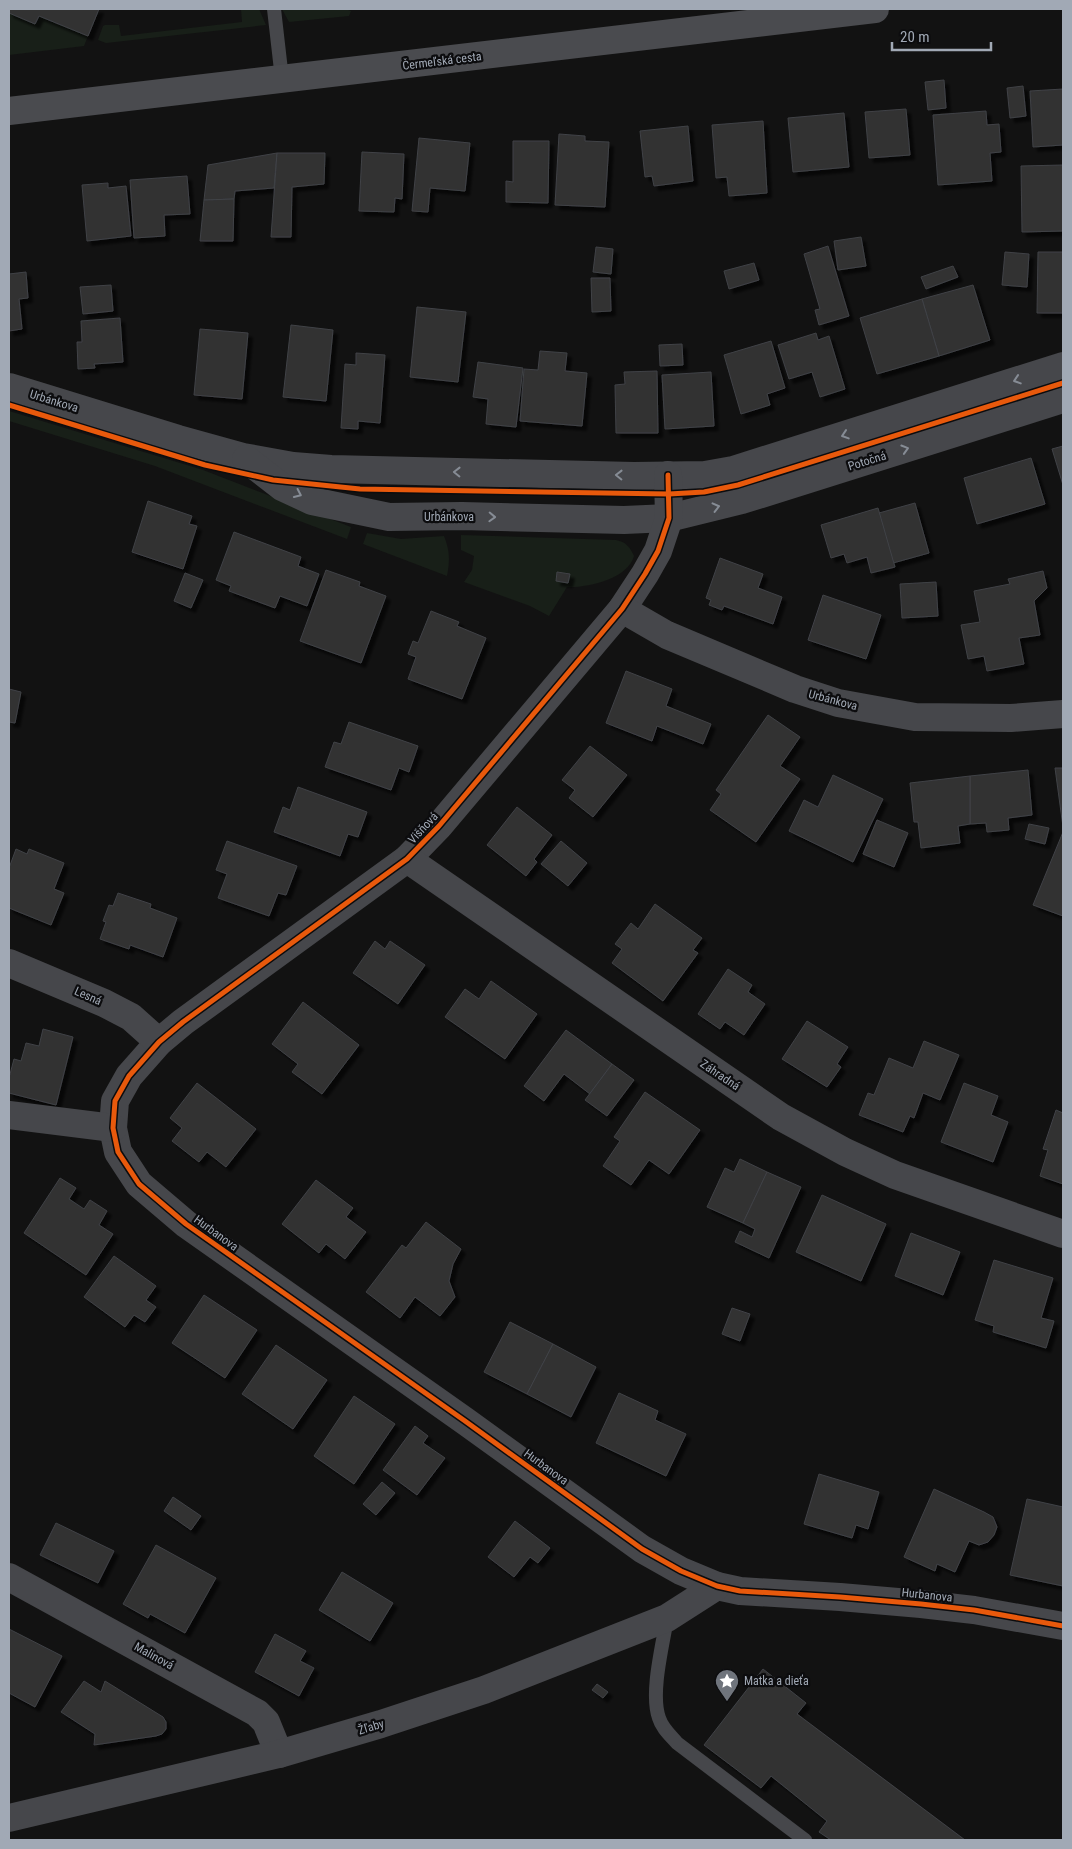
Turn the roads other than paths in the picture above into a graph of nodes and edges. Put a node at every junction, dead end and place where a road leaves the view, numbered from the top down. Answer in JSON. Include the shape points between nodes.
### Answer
{"nodes":[{"id":1,"x":274,"y":9,"type":"edge"},
{"id":2,"x":875,"y":9,"type":"edge"},
{"id":3,"x":282,"y":79,"type":"junction"},
{"id":4,"x":9,"y":111,"type":"edge"},
{"id":5,"x":1063,"y":366,"type":"edge"},
{"id":6,"x":9,"y":387,"type":"edge"},
{"id":7,"x":1063,"y":399,"type":"edge"},
{"id":8,"x":243,"y":457,"type":"junction"},
{"id":9,"x":668,"y":475,"type":"junction"},
{"id":10,"x":669,"y":518,"type":"junction"},
{"id":11,"x":622,"y":608,"type":"junction"},
{"id":12,"x":1063,"y":714,"type":"edge"},
{"id":13,"x":407,"y":859,"type":"junction"},
{"id":14,"x":9,"y":963,"type":"edge"},
{"id":15,"x":159,"y":1042,"type":"junction"},
{"id":16,"x":9,"y":1115,"type":"edge"},
{"id":17,"x":113,"y":1128,"type":"junction"},
{"id":18,"x":1063,"y":1234,"type":"edge"},
{"id":19,"x":9,"y":1577,"type":"edge"},
{"id":20,"x":717,"y":1586,"type":"junction"},
{"id":21,"x":667,"y":1618,"type":"junction"},
{"id":22,"x":1063,"y":1626,"type":"edge"},
{"id":23,"x":279,"y":1754,"type":"junction"},
{"id":24,"x":9,"y":1818,"type":"edge"},
{"id":25,"x":805,"y":1840,"type":"edge"}],
"edges":[{"from":1,"to":3,"type":"lane"},
{"from":2,"to":3,"type":"main road","name":"Čermeľská cesta"},
{"from":3,"to":4,"type":"main road","name":"Čermeľská cesta"},
{"from":5,"to":9,"type":"street","one_way":true,"via":[[733,470],[705,475]]},
{"from":6,"to":8,"type":"street","name":"Urbánkova"},
{"from":10,"to":7,"type":"street","name":"Potočná","one_way":true,"via":[[742,500]]},
{"from":9,"to":8,"type":"street","name":"Urbánkova","one_way":true,"via":[[331,469]]},
{"from":8,"to":10,"type":"street","name":"Urbánkova","one_way":true,"via":[[282,487],[312,501],[389,517]]},
{"from":9,"to":10,"type":"street","name":"Višňová"},
{"from":10,"to":11,"type":"street","name":"Višňová","via":[[658,551]]},
{"from":11,"to":12,"type":"street","name":"Urbánkova","via":[[667,635],[795,689],[838,703],[915,717],[1011,718]]},
{"from":11,"to":13,"type":"street","name":"Višňová","via":[[439,826]]},
{"from":13,"to":15,"type":"street","name":"Višňová"},
{"from":13,"to":18,"type":"street","name":"Záhradná","via":[[781,1117],[895,1175]]},
{"from":14,"to":15,"type":"street","name":"Lesná","via":[[117,1010]]},
{"from":15,"to":17,"type":"street","name":"Višňová","via":[[129,1076],[115,1101]]},
{"from":16,"to":17,"type":"street"},
{"from":17,"to":20,"type":"street","name":"Hurbanova","via":[[118,1152],[139,1184],[186,1224],[642,1549]]},
{"from":19,"to":23,"type":"street","name":"Malinová","via":[[257,1712],[266,1722]]},
{"from":20,"to":21,"type":"street","name":"Žľaby"},
{"from":20,"to":22,"type":"street","name":"Hurbanova","via":[[740,1591],[974,1610]]},
{"from":21,"to":23,"type":"street","name":"Žľaby","via":[[484,1690]]},
{"from":21,"to":25,"type":"lane","via":[[655,1693],[659,1718],[666,1730],[683,1748]]},
{"from":23,"to":24,"type":"street","name":"Žľaby"}]}
